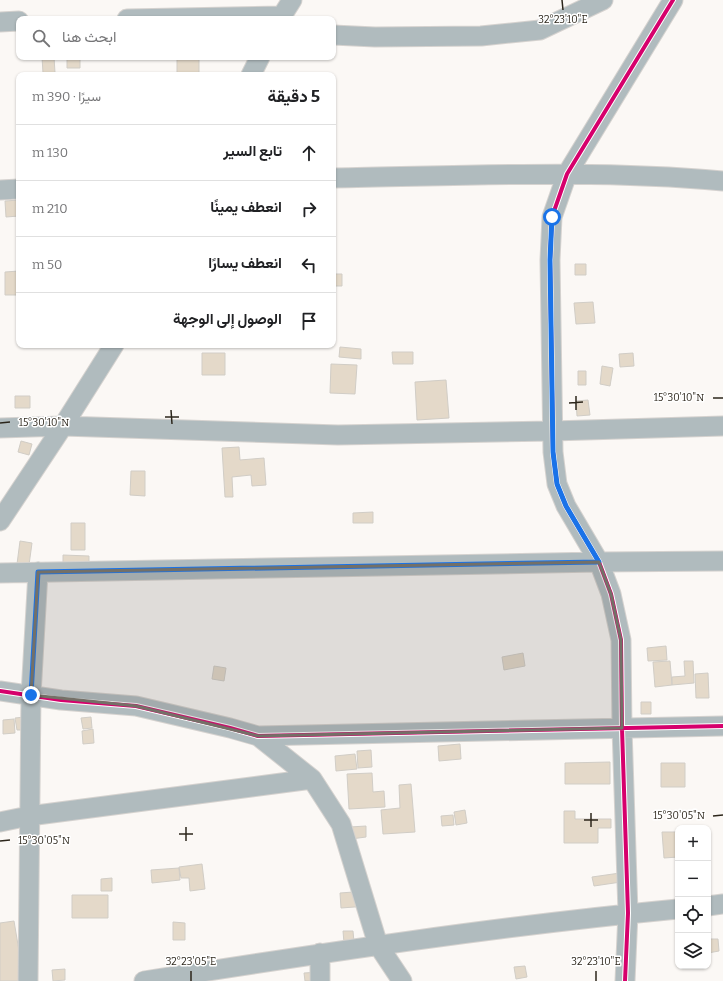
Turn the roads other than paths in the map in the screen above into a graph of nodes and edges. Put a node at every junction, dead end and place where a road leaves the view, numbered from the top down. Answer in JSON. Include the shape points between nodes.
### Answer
{"nodes":[{"id":1,"x":603,"y":0,"type":"edge"},
{"id":2,"x":673,"y":0,"type":"edge"},
{"id":3,"x":285,"y":12,"type":"edge"},
{"id":4,"x":195,"y":16,"type":"edge"},
{"id":5,"x":16,"y":21,"type":"edge"},
{"id":6,"x":0,"y":22,"type":"edge"},
{"id":7,"x":336,"y":34,"type":"edge"},
{"id":8,"x":258,"y":60,"type":"edge"},
{"id":9,"x":252,"y":72,"type":"edge"},
{"id":10,"x":567,"y":174,"type":"junction"},
{"id":11,"x":336,"y":178,"type":"edge"},
{"id":12,"x":723,"y":181,"type":"edge"},
{"id":13,"x":16,"y":189,"type":"edge"},
{"id":14,"x":0,"y":190,"type":"edge"},
{"id":15,"x":112,"y":348,"type":"edge"},
{"id":16,"x":63,"y":426,"type":"junction"},
{"id":17,"x":723,"y":426,"type":"edge"},
{"id":18,"x":0,"y":428,"type":"edge"},
{"id":19,"x":552,"y":431,"type":"junction"},
{"id":20,"x":0,"y":521,"type":"edge"},
{"id":21,"x":723,"y":561,"type":"edge"},
{"id":22,"x":599,"y":562,"type":"junction"},
{"id":23,"x":38,"y":572,"type":"junction"},
{"id":24,"x":0,"y":573,"type":"edge"},
{"id":25,"x":0,"y":691,"type":"edge"},
{"id":26,"x":31,"y":695,"type":"junction"},
{"id":27,"x":723,"y":726,"type":"edge"},
{"id":28,"x":622,"y":728,"type":"junction"},
{"id":29,"x":258,"y":736,"type":"junction"},
{"id":30,"x":312,"y":780,"type":"junction"},
{"id":31,"x":29,"y":816,"type":"junction"},
{"id":32,"x":0,"y":822,"type":"edge"},
{"id":33,"x":723,"y":904,"type":"edge"},
{"id":34,"x":711,"y":906,"type":"edge"},
{"id":35,"x":675,"y":909,"type":"edge"},
{"id":36,"x":628,"y":913,"type":"junction"},
{"id":37,"x":378,"y":945,"type":"junction"},
{"id":38,"x":320,"y":953,"type":"junction"},
{"id":39,"x":28,"y":981,"type":"edge"},
{"id":40,"x":144,"y":981,"type":"edge"},
{"id":41,"x":320,"y":981,"type":"edge"},
{"id":42,"x":402,"y":981,"type":"edge"},
{"id":43,"x":625,"y":981,"type":"edge"}],
"edges":[{"from":1,"to":7,"type":"street","via":[[540,30],[481,36],[375,37]]},
{"from":2,"to":10,"type":"street"},
{"from":3,"to":4,"type":"street"},
{"from":5,"to":6,"type":"street"},
{"from":8,"to":9,"type":"street"},
{"from":10,"to":11,"type":"street"},
{"from":10,"to":12,"type":"street","via":[[683,177]]},
{"from":10,"to":19,"type":"street","via":[[552,217]]},
{"from":13,"to":14,"type":"street"},
{"from":15,"to":16,"type":"street"},
{"from":16,"to":18,"type":"street"},
{"from":16,"to":19,"type":"street","via":[[338,435]]},
{"from":16,"to":20,"type":"street"},
{"from":17,"to":19,"type":"street"},
{"from":19,"to":22,"type":"street","via":[[557,484],[566,506]]},
{"from":21,"to":22,"type":"street"},
{"from":22,"to":23,"type":"street"},
{"from":22,"to":28,"type":"street","via":[[611,594],[621,640]]},
{"from":23,"to":24,"type":"street"},
{"from":23,"to":26,"type":"street"},
{"from":25,"to":26,"type":"street"},
{"from":26,"to":29,"type":"street","via":[[136,706]]},
{"from":26,"to":31,"type":"street"},
{"from":27,"to":28,"type":"street"},
{"from":28,"to":29,"type":"street"},
{"from":28,"to":36,"type":"street"},
{"from":29,"to":30,"type":"street"},
{"from":30,"to":31,"type":"street"},
{"from":30,"to":37,"type":"street","via":[[341,824]]},
{"from":31,"to":32,"type":"street"},
{"from":31,"to":39,"type":"street"},
{"from":33,"to":34,"type":"street"},
{"from":35,"to":36,"type":"street"},
{"from":36,"to":37,"type":"street"},
{"from":36,"to":43,"type":"street"},
{"from":37,"to":38,"type":"street"},
{"from":37,"to":42,"type":"street"},
{"from":38,"to":40,"type":"street"},
{"from":38,"to":41,"type":"street"}]}
